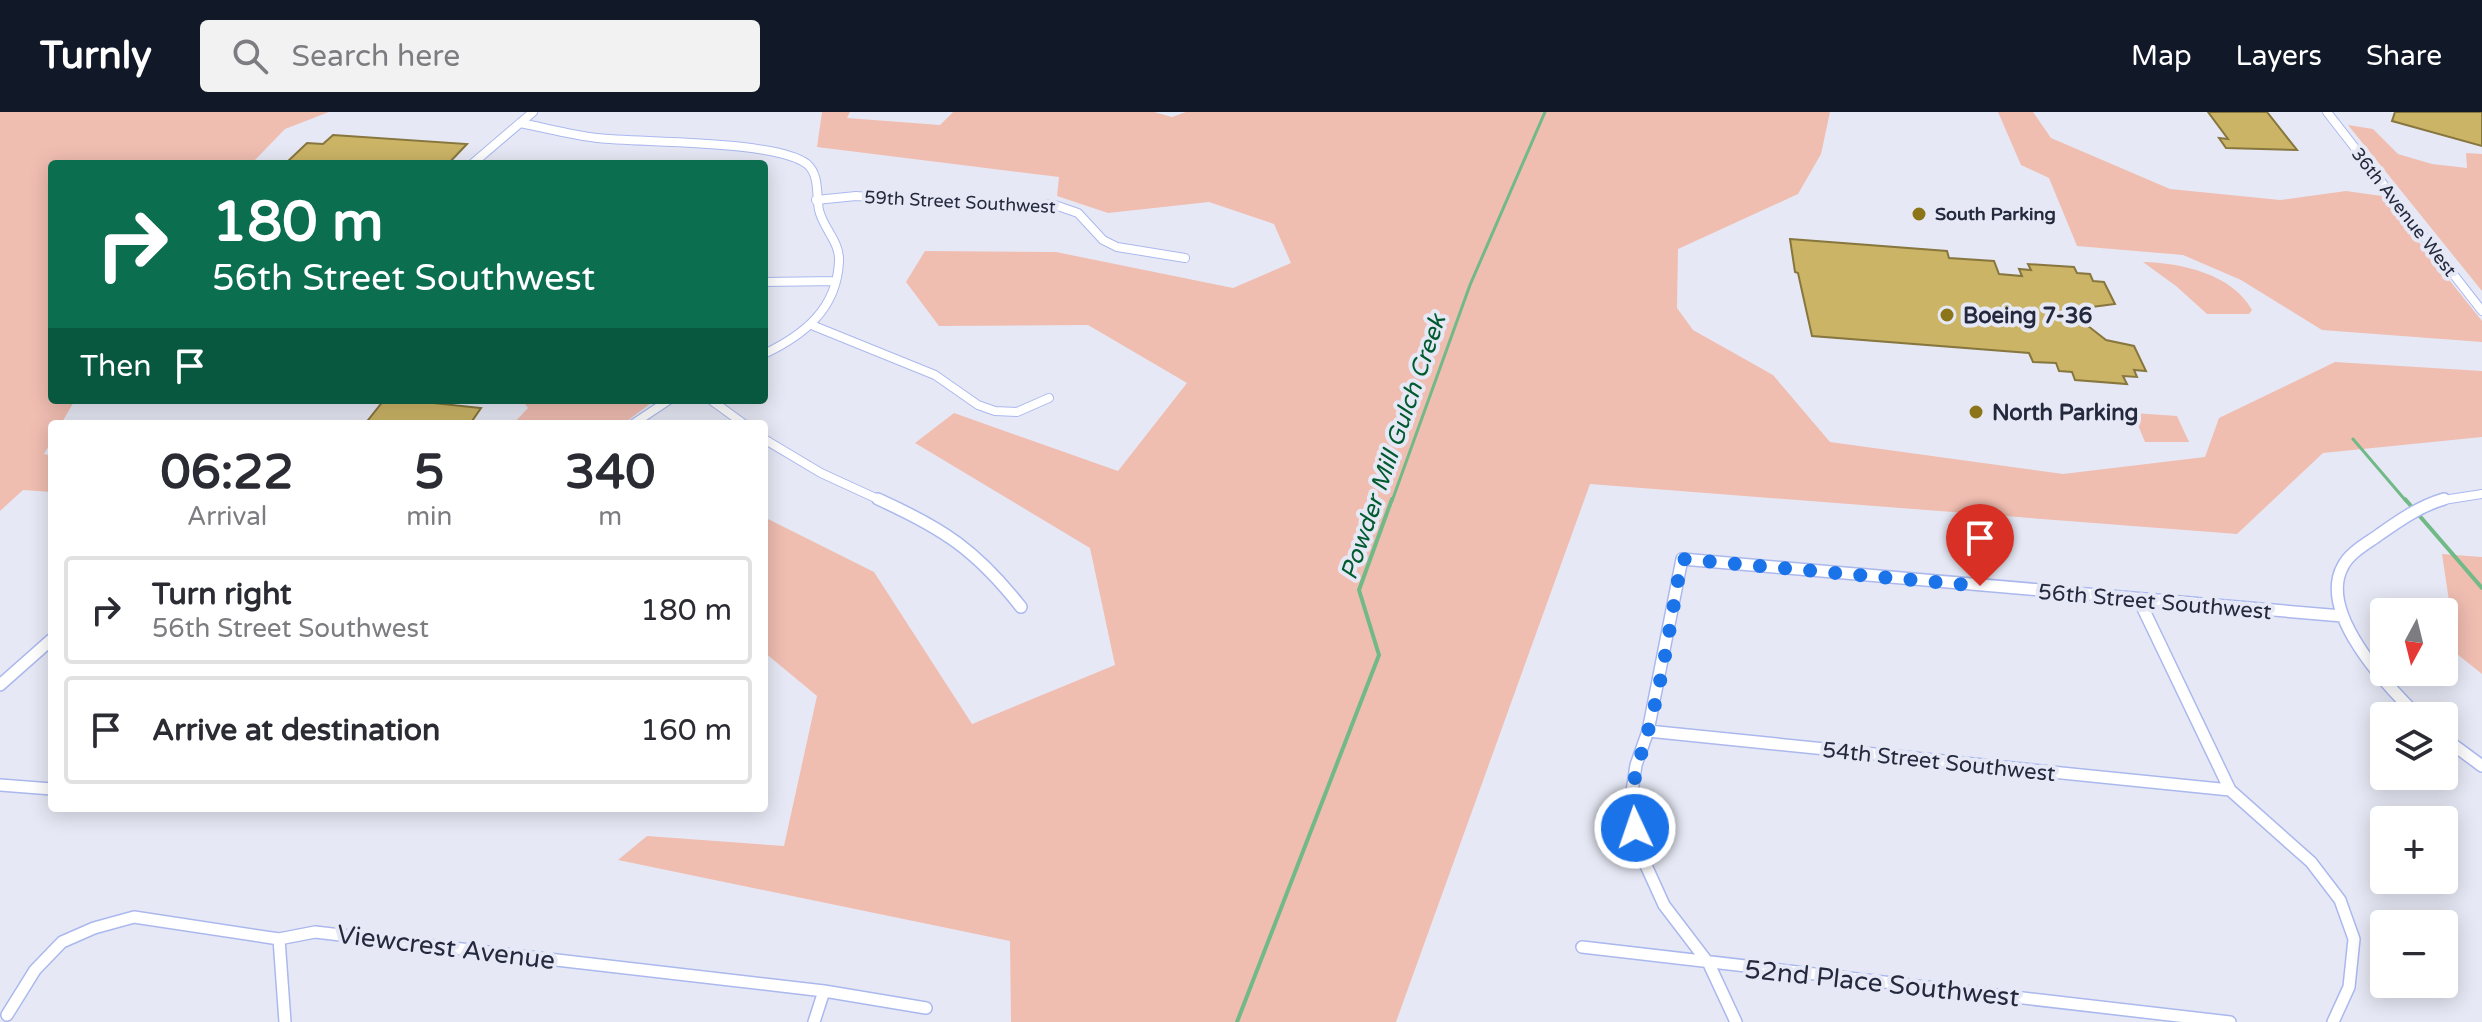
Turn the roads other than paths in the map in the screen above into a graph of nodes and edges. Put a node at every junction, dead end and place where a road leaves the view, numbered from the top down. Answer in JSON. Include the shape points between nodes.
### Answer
{"nodes":[{"id":1,"x":533,"y":112,"type":"edge"},
{"id":2,"x":2327,"y":112,"type":"edge"},
{"id":3,"x":520,"y":123,"type":"junction"},
{"id":4,"x":477,"y":160,"type":"edge"},
{"id":5,"x":816,"y":200,"type":"junction"},
{"id":6,"x":1185,"y":258,"type":"dead end"},
{"id":7,"x":835,"y":281,"type":"junction"},
{"id":8,"x":768,"y":282,"type":"edge"},
{"id":9,"x":2482,"y":311,"type":"edge"},
{"id":10,"x":814,"y":326,"type":"junction"},
{"id":11,"x":768,"y":352,"type":"edge"},
{"id":12,"x":1049,"y":398,"type":"dead end"},
{"id":13,"x":663,"y":404,"type":"edge"},
{"id":14,"x":716,"y":404,"type":"edge"},
{"id":15,"x":639,"y":420,"type":"edge"},
{"id":16,"x":738,"y":420,"type":"edge"},
{"id":17,"x":768,"y":441,"type":"edge"},
{"id":18,"x":2482,"y":494,"type":"edge"},
{"id":19,"x":2139,"y":600,"type":"junction"},
{"id":20,"x":1021,"y":607,"type":"dead end"},
{"id":21,"x":2342,"y":616,"type":"junction"},
{"id":22,"x":48,"y":643,"type":"edge"},
{"id":23,"x":0,"y":685,"type":"edge"},
{"id":24,"x":2402,"y":702,"type":"edge"},
{"id":25,"x":1648,"y":731,"type":"junction"},
{"id":26,"x":2458,"y":748,"type":"edge"},
{"id":27,"x":2482,"y":766,"type":"edge"},
{"id":28,"x":0,"y":785,"type":"edge"},
{"id":29,"x":48,"y":789,"type":"edge"},
{"id":30,"x":2230,"y":790,"type":"junction"},
{"id":31,"x":279,"y":939,"type":"junction"},
{"id":32,"x":1582,"y":947,"type":"dead end"},
{"id":33,"x":1709,"y":964,"type":"junction"},
{"id":34,"x":824,"y":991,"type":"junction"},
{"id":35,"x":926,"y":1008,"type":"dead end"},
{"id":36,"x":7,"y":1015,"type":"dead end"},
{"id":37,"x":285,"y":1022,"type":"edge"},
{"id":38,"x":814,"y":1022,"type":"edge"},
{"id":39,"x":1736,"y":1022,"type":"edge"},
{"id":40,"x":2230,"y":1022,"type":"edge"},
{"id":41,"x":2333,"y":1022,"type":"edge"}],
"edges":[{"from":1,"to":3,"type":"street"},
{"from":2,"to":9,"type":"street","name":"36th Avenue West"},
{"from":3,"to":4,"type":"street"},
{"from":3,"to":5,"type":"street","via":[[597,138],[789,155],[807,164],[817,178]]},
{"from":5,"to":6,"type":"street","name":"59th Street Southwest","via":[[856,196],[1021,208],[1052,204],[1078,213],[1117,247]]},
{"from":5,"to":7,"type":"street","via":[[840,257]]},
{"from":7,"to":8,"type":"street"},
{"from":7,"to":10,"type":"street"},
{"from":10,"to":11,"type":"street"},
{"from":10,"to":12,"type":"street","via":[[935,375],[995,411],[1017,412]]},
{"from":13,"to":15,"type":"street"},
{"from":14,"to":16,"type":"street"},
{"from":17,"to":20,"type":"street","via":[[950,539],[994,572]]},
{"from":18,"to":21,"type":"street","via":[[2433,500],[2358,549],[2341,567],[2336,591]]},
{"from":19,"to":21,"type":"street","name":"56th Street Southwest"},
{"from":19,"to":25,"type":"street","name":"56th Street Southwest","via":[[1682,559]]},
{"from":19,"to":30,"type":"street"},
{"from":21,"to":24,"type":"street"},
{"from":22,"to":23,"type":"street"},
{"from":25,"to":30,"type":"street","name":"54th Street Southwest"},
{"from":25,"to":33,"type":"street","via":[[1630,805],[1639,850],[1664,905]]},
{"from":26,"to":27,"type":"street"},
{"from":28,"to":29,"type":"street"},
{"from":30,"to":41,"type":"street","via":[[2311,862],[2340,900],[2354,939],[2349,987]]},
{"from":31,"to":34,"type":"street","name":"Viewcrest Avenue","via":[[315,932]]},
{"from":31,"to":36,"type":"street","name":"Viewcrest Avenue","via":[[134,917],[94,928],[62,942],[35,970]]},
{"from":31,"to":37,"type":"street"},
{"from":32,"to":33,"type":"street","name":"52nd Place Southwest"},
{"from":33,"to":39,"type":"street"},
{"from":33,"to":40,"type":"street","name":"52nd Place Southwest"},
{"from":34,"to":35,"type":"street","name":"Viewcrest Avenue"},
{"from":34,"to":38,"type":"street"}]}
